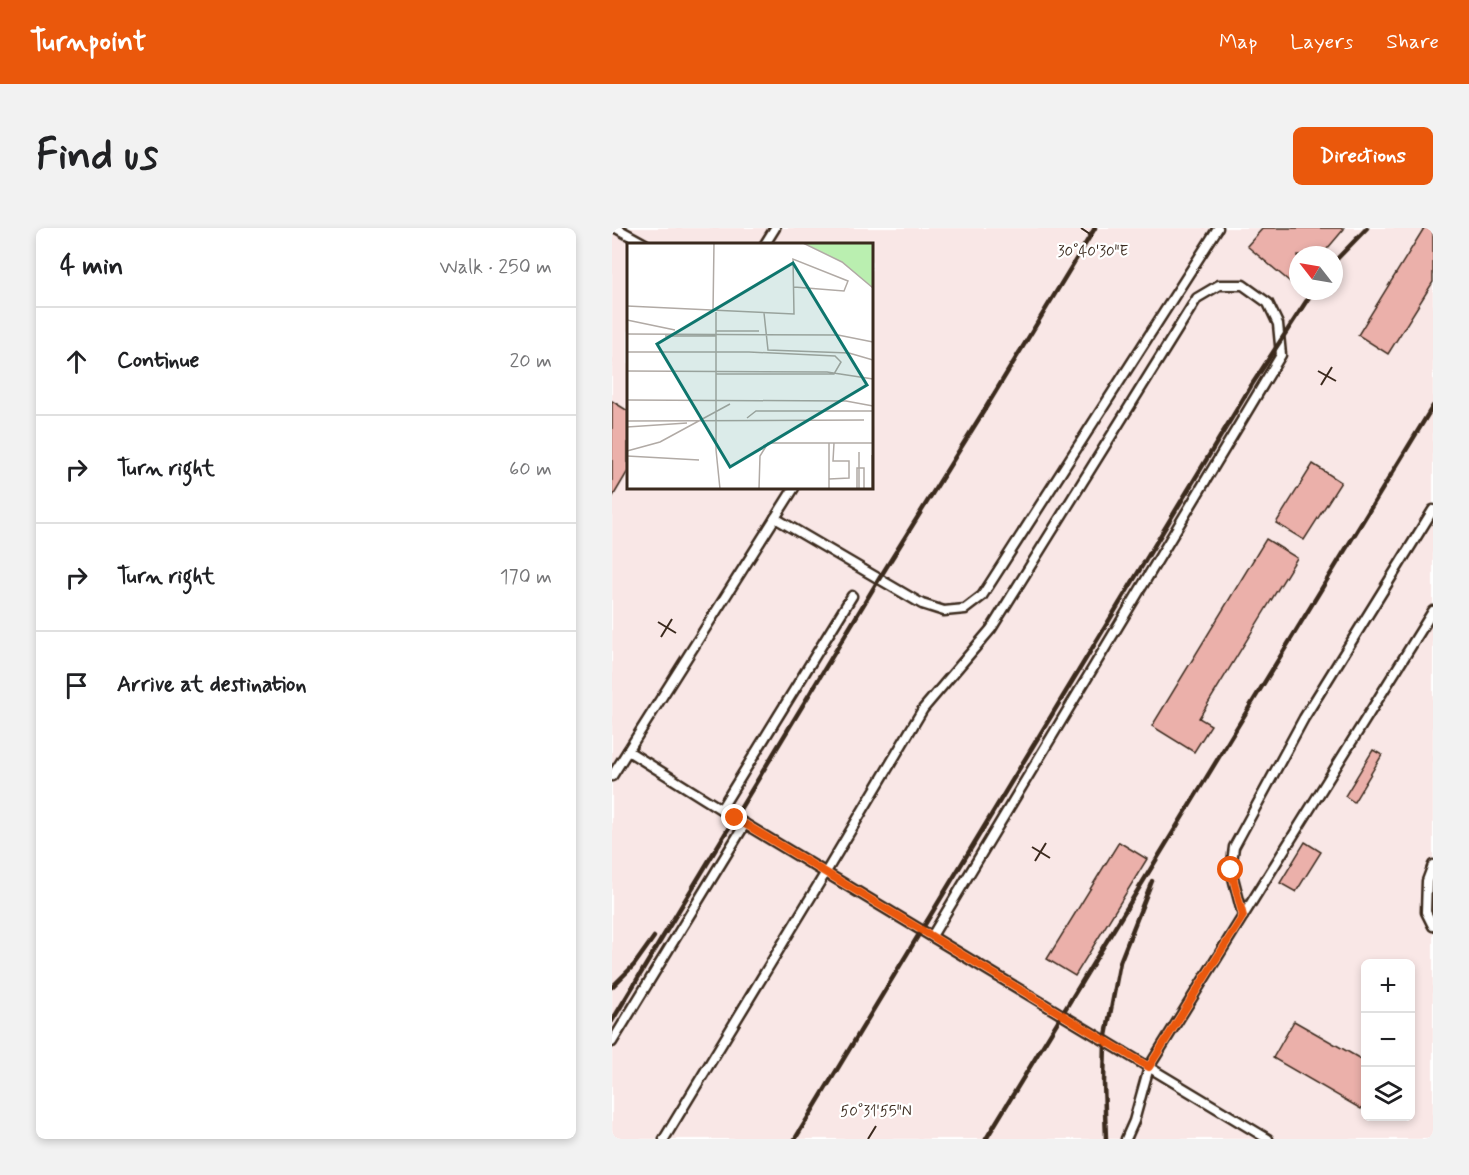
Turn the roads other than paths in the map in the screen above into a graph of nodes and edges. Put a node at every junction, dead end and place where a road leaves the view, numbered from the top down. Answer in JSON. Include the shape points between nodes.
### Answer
{"nodes":[{"id":1,"x":616,"y":228,"type":"edge"},
{"id":2,"x":775,"y":228,"type":"edge"},
{"id":3,"x":1218,"y":228,"type":"edge"},
{"id":4,"x":643,"y":243,"type":"edge"},
{"id":5,"x":766,"y":243,"type":"edge"},
{"id":6,"x":793,"y":489,"type":"edge"},
{"id":7,"x":1433,"y":510,"type":"edge"},
{"id":8,"x":775,"y":518,"type":"junction"},
{"id":9,"x":852,"y":596,"type":"dead end"},
{"id":10,"x":1433,"y":611,"type":"edge"},
{"id":11,"x":628,"y":751,"type":"junction"},
{"id":12,"x":615,"y":763,"type":"edge"},
{"id":13,"x":612,"y":776,"type":"edge"},
{"id":14,"x":721,"y":809,"type":"junction"},
{"id":15,"x":745,"y":824,"type":"junction"},
{"id":16,"x":1433,"y":865,"type":"edge"},
{"id":17,"x":826,"y":872,"type":"junction"},
{"id":18,"x":1243,"y":916,"type":"junction"},
{"id":19,"x":1433,"y":926,"type":"edge"},
{"id":20,"x":932,"y":936,"type":"junction"},
{"id":21,"x":612,"y":1042,"type":"edge"},
{"id":22,"x":1149,"y":1067,"type":"junction"},
{"id":23,"x":663,"y":1139,"type":"edge"},
{"id":24,"x":1126,"y":1139,"type":"edge"},
{"id":25,"x":1268,"y":1139,"type":"edge"}],
"edges":[{"from":1,"to":4,"type":"lane"},
{"from":2,"to":5,"type":"lane"},
{"from":3,"to":8,"type":"lane","via":[[982,596],[965,609],[944,611],[922,604]]},
{"from":6,"to":8,"type":"lane"},
{"from":7,"to":18,"type":"lane","via":[[1304,718],[1234,847],[1231,870]]},
{"from":8,"to":11,"type":"lane"},
{"from":9,"to":14,"type":"lane"},
{"from":10,"to":18,"type":"lane"},
{"from":11,"to":12,"type":"lane"},
{"from":11,"to":14,"type":"lane"},
{"from":12,"to":13,"type":"lane"},
{"from":14,"to":15,"type":"lane"},
{"from":15,"to":17,"type":"lane"},
{"from":15,"to":21,"type":"lane"},
{"from":16,"to":19,"type":"lane","via":[[1427,881],[1426,912]]},
{"from":17,"to":20,"type":"lane"},
{"from":17,"to":20,"type":"lane","via":[[923,709],[990,629],[1197,298],[1219,285],[1243,285],[1268,303],[1278,324],[1281,355]]},
{"from":17,"to":23,"type":"lane"},
{"from":18,"to":22,"type":"lane"},
{"from":20,"to":22,"type":"lane"},
{"from":22,"to":24,"type":"lane"},
{"from":22,"to":25,"type":"lane"}]}
